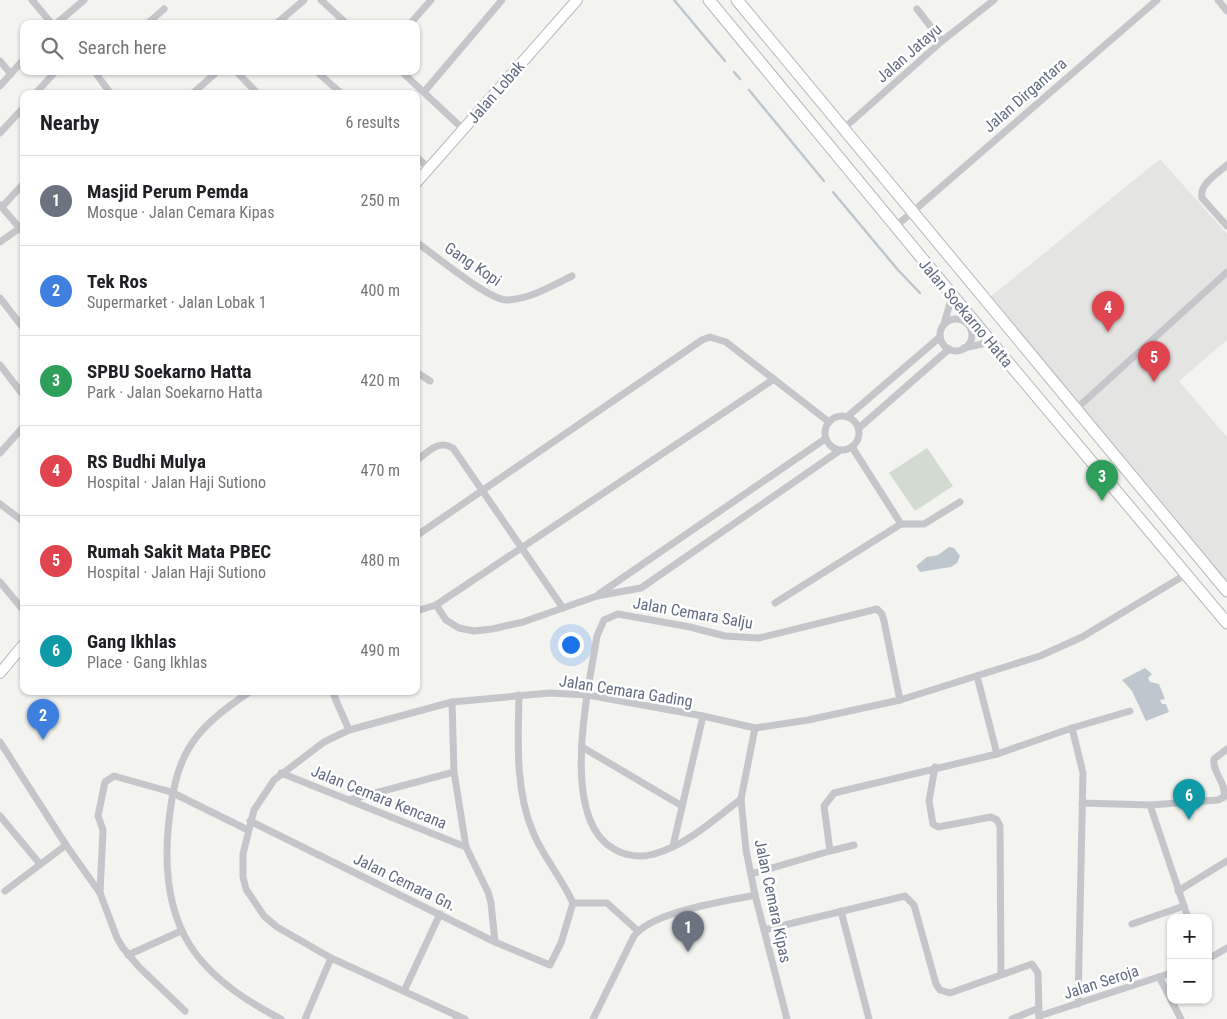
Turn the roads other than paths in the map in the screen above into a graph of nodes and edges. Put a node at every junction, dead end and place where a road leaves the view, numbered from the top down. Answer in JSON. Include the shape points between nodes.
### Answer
{"nodes":[{"id":1,"x":32,"y":0,"type":"edge"},
{"id":2,"x":84,"y":0,"type":"edge"},
{"id":3,"x":304,"y":0,"type":"edge"},
{"id":4,"x":321,"y":0,"type":"edge"},
{"id":5,"x":431,"y":0,"type":"edge"},
{"id":6,"x":502,"y":0,"type":"edge"},
{"id":7,"x":577,"y":0,"type":"edge"},
{"id":8,"x":709,"y":0,"type":"edge"},
{"id":9,"x":737,"y":0,"type":"edge"},
{"id":10,"x":994,"y":0,"type":"edge"},
{"id":11,"x":1156,"y":0,"type":"edge"},
{"id":12,"x":1218,"y":0,"type":"edge"},
{"id":13,"x":164,"y":9,"type":"dead end"},
{"id":14,"x":917,"y":9,"type":"dead end"},
{"id":15,"x":1227,"y":11,"type":"edge"},
{"id":16,"x":50,"y":20,"type":"edge"},
{"id":17,"x":59,"y":20,"type":"edge"},
{"id":18,"x":152,"y":20,"type":"edge"},
{"id":19,"x":281,"y":20,"type":"edge"},
{"id":20,"x":343,"y":20,"type":"edge"},
{"id":21,"x":414,"y":20,"type":"edge"},
{"id":22,"x":942,"y":41,"type":"junction"},
{"id":23,"x":0,"y":62,"type":"edge"},
{"id":24,"x":20,"y":64,"type":"edge"},
{"id":25,"x":11,"y":74,"type":"junction"},
{"id":26,"x":52,"y":75,"type":"edge"},
{"id":27,"x":97,"y":75,"type":"edge"},
{"id":28,"x":213,"y":75,"type":"edge"},
{"id":29,"x":240,"y":75,"type":"edge"},
{"id":30,"x":321,"y":75,"type":"edge"},
{"id":31,"x":405,"y":75,"type":"edge"},
{"id":32,"x":0,"y":86,"type":"edge"},
{"id":33,"x":39,"y":90,"type":"edge"},
{"id":34,"x":106,"y":90,"type":"edge"},
{"id":35,"x":197,"y":90,"type":"edge"},
{"id":36,"x":254,"y":90,"type":"edge"},
{"id":37,"x":337,"y":90,"type":"edge"},
{"id":38,"x":424,"y":92,"type":"junction"},
{"id":39,"x":20,"y":111,"type":"edge"},
{"id":40,"x":463,"y":129,"type":"junction"},
{"id":41,"x":843,"y":129,"type":"junction"},
{"id":42,"x":0,"y":133,"type":"edge"},
{"id":43,"x":420,"y":160,"type":"edge"},
{"id":44,"x":1227,"y":165,"type":"edge"},
{"id":45,"x":429,"y":168,"type":"junction"},
{"id":46,"x":420,"y":178,"type":"edge"},
{"id":47,"x":20,"y":187,"type":"edge"},
{"id":48,"x":1,"y":206,"type":"edge"},
{"id":49,"x":912,"y":212,"type":"junction"},
{"id":50,"x":1227,"y":226,"type":"edge"},
{"id":51,"x":896,"y":227,"type":"junction"},
{"id":52,"x":20,"y":228,"type":"edge"},
{"id":53,"x":20,"y":231,"type":"edge"},
{"id":54,"x":0,"y":242,"type":"edge"},
{"id":55,"x":420,"y":245,"type":"edge"},
{"id":56,"x":1227,"y":272,"type":"edge"},
{"id":57,"x":572,"y":276,"type":"dead end"},
{"id":58,"x":952,"y":296,"type":"junction"},
{"id":59,"x":0,"y":298,"type":"edge"},
{"id":60,"x":20,"y":324,"type":"edge"},
{"id":61,"x":944,"y":324,"type":"junction"},
{"id":62,"x":940,"y":337,"type":"junction"},
{"id":63,"x":991,"y":342,"type":"junction"},
{"id":64,"x":964,"y":348,"type":"junction"},
{"id":65,"x":949,"y":349,"type":"junction"},
{"id":66,"x":0,"y":365,"type":"edge"},
{"id":67,"x":420,"y":375,"type":"edge"},
{"id":68,"x":774,"y":379,"type":"junction"},
{"id":69,"x":430,"y":381,"type":"dead end"},
{"id":70,"x":20,"y":391,"type":"edge"},
{"id":71,"x":1076,"y":409,"type":"junction"},
{"id":72,"x":847,"y":417,"type":"junction"},
{"id":73,"x":829,"y":422,"type":"junction"},
{"id":74,"x":859,"y":428,"type":"junction"},
{"id":75,"x":20,"y":433,"type":"edge"},
{"id":76,"x":825,"y":439,"type":"junction"},
{"id":77,"x":852,"y":447,"type":"junction"},
{"id":78,"x":839,"y":451,"type":"junction"},
{"id":79,"x":0,"y":453,"type":"edge"},
{"id":80,"x":420,"y":458,"type":"edge"},
{"id":81,"x":482,"y":491,"type":"junction"},
{"id":82,"x":960,"y":502,"type":"dead end"},
{"id":83,"x":0,"y":504,"type":"edge"},
{"id":84,"x":20,"y":519,"type":"edge"},
{"id":85,"x":901,"y":524,"type":"junction"},
{"id":86,"x":420,"y":533,"type":"edge"},
{"id":87,"x":521,"y":549,"type":"junction"},
{"id":88,"x":1185,"y":574,"type":"junction"},
{"id":89,"x":0,"y":582,"type":"edge"},
{"id":90,"x":1227,"y":591,"type":"edge"},
{"id":91,"x":597,"y":596,"type":"junction"},
{"id":92,"x":775,"y":603,"type":"dead end"},
{"id":93,"x":1209,"y":603,"type":"junction"},
{"id":94,"x":436,"y":605,"type":"junction"},
{"id":95,"x":20,"y":606,"type":"edge"},
{"id":96,"x":563,"y":608,"type":"junction"},
{"id":97,"x":420,"y":611,"type":"edge"},
{"id":98,"x":1227,"y":624,"type":"edge"},
{"id":99,"x":20,"y":649,"type":"edge"},
{"id":100,"x":0,"y":673,"type":"edge"},
{"id":101,"x":977,"y":676,"type":"junction"},
{"id":102,"x":245,"y":695,"type":"edge"},
{"id":103,"x":334,"y":695,"type":"edge"},
{"id":104,"x":519,"y":695,"type":"junction"},
{"id":105,"x":588,"y":696,"type":"junction"},
{"id":106,"x":900,"y":700,"type":"junction"},
{"id":107,"x":452,"y":702,"type":"junction"},
{"id":108,"x":1130,"y":711,"type":"dead end"},
{"id":109,"x":703,"y":716,"type":"junction"},
{"id":110,"x":755,"y":728,"type":"junction"},
{"id":111,"x":1072,"y":728,"type":"junction"},
{"id":112,"x":349,"y":730,"type":"junction"},
{"id":113,"x":1,"y":745,"type":"edge"},
{"id":114,"x":582,"y":747,"type":"junction"},
{"id":115,"x":1227,"y":749,"type":"edge"},
{"id":116,"x":997,"y":754,"type":"junction"},
{"id":117,"x":935,"y":767,"type":"junction"},
{"id":118,"x":454,"y":772,"type":"junction"},
{"id":119,"x":281,"y":773,"type":"junction"},
{"id":120,"x":171,"y":792,"type":"junction"},
{"id":121,"x":741,"y":799,"type":"junction"},
{"id":122,"x":349,"y":800,"type":"junction"},
{"id":123,"x":1082,"y":803,"type":"junction"},
{"id":124,"x":1150,"y":805,"type":"junction"},
{"id":125,"x":682,"y":806,"type":"junction"},
{"id":126,"x":0,"y":816,"type":"edge"},
{"id":127,"x":250,"y":821,"type":"junction"},
{"id":128,"x":248,"y":830,"type":"junction"},
{"id":129,"x":66,"y":845,"type":"junction"},
{"id":130,"x":854,"y":845,"type":"dead end"},
{"id":131,"x":673,"y":846,"type":"junction"},
{"id":132,"x":466,"y":847,"type":"junction"},
{"id":133,"x":830,"y":851,"type":"junction"},
{"id":134,"x":1227,"y":861,"type":"edge"},
{"id":135,"x":40,"y":864,"type":"junction"},
{"id":136,"x":751,"y":874,"type":"junction"},
{"id":137,"x":5,"y":890,"type":"dead end"},
{"id":138,"x":1178,"y":891,"type":"junction"},
{"id":139,"x":100,"y":893,"type":"junction"},
{"id":140,"x":755,"y":895,"type":"junction"},
{"id":141,"x":573,"y":903,"type":"junction"},
{"id":142,"x":1184,"y":906,"type":"junction"},
{"id":143,"x":841,"y":911,"type":"junction"},
{"id":144,"x":440,"y":914,"type":"junction"},
{"id":145,"x":1187,"y":914,"type":"edge"},
{"id":146,"x":1132,"y":924,"type":"dead end"},
{"id":147,"x":764,"y":930,"type":"junction"},
{"id":148,"x":180,"y":931,"type":"junction"},
{"id":149,"x":638,"y":931,"type":"junction"},
{"id":150,"x":494,"y":942,"type":"junction"},
{"id":151,"x":1227,"y":948,"type":"edge"},
{"id":152,"x":128,"y":955,"type":"junction"},
{"id":153,"x":1212,"y":957,"type":"edge"},
{"id":154,"x":331,"y":958,"type":"junction"},
{"id":155,"x":1001,"y":974,"type":"junction"},
{"id":156,"x":1167,"y":974,"type":"edge"},
{"id":157,"x":1160,"y":977,"type":"junction"},
{"id":158,"x":404,"y":991,"type":"junction"},
{"id":159,"x":1167,"y":992,"type":"edge"},
{"id":160,"x":1078,"y":1004,"type":"junction"},
{"id":161,"x":1173,"y":1004,"type":"edge"},
{"id":162,"x":1039,"y":1008,"type":"junction"},
{"id":163,"x":185,"y":1012,"type":"dead end"},
{"id":164,"x":460,"y":1018,"type":"edge"},
{"id":165,"x":1039,"y":1018,"type":"edge"},
{"id":166,"x":281,"y":1019,"type":"edge"},
{"id":167,"x":305,"y":1019,"type":"edge"},
{"id":168,"x":593,"y":1019,"type":"edge"},
{"id":169,"x":787,"y":1019,"type":"edge"},
{"id":170,"x":869,"y":1019,"type":"edge"},
{"id":171,"x":1012,"y":1019,"type":"edge"},
{"id":172,"x":1181,"y":1019,"type":"edge"}],
"edges":[{"from":1,"to":16,"type":"street"},
{"from":2,"to":17,"type":"street"},
{"from":3,"to":19,"type":"street"},
{"from":4,"to":20,"type":"street"},
{"from":5,"to":21,"type":"street"},
{"from":6,"to":38,"type":"street"},
{"from":7,"to":40,"type":"main road","name":"Jalan Lobak"},
{"from":8,"to":51,"type":"main road","name":"Jalan Soekarno Hatta"},
{"from":9,"to":41,"type":"main road","name":"Jalan Soekarno Hatta"},
{"from":10,"to":22,"type":"street","name":"Jalan Jatayu"},
{"from":11,"to":49,"type":"street","name":"Jalan Dirgantara"},
{"from":12,"to":15,"type":"street"},
{"from":13,"to":18,"type":"street"},
{"from":14,"to":22,"type":"street"},
{"from":22,"to":41,"type":"street","name":"Jalan Jatayu"},
{"from":23,"to":25,"type":"street"},
{"from":24,"to":25,"type":"street"},
{"from":25,"to":32,"type":"street"},
{"from":26,"to":33,"type":"street"},
{"from":27,"to":34,"type":"street"},
{"from":28,"to":35,"type":"street"},
{"from":29,"to":36,"type":"street"},
{"from":30,"to":37,"type":"street"},
{"from":31,"to":38,"type":"street"},
{"from":38,"to":40,"type":"street"},
{"from":39,"to":42,"type":"street"},
{"from":40,"to":45,"type":"main road","name":"Jalan Lobak"},
{"from":41,"to":49,"type":"main road","name":"Jalan Soekarno Hatta"},
{"from":43,"to":45,"type":"street"},
{"from":44,"to":50,"type":"street","via":[[1204,185],[1201,192],[1202,198]]},
{"from":45,"to":46,"type":"main road","name":"Jalan Lobak"},
{"from":47,"to":48,"type":"street"},
{"from":48,"to":52,"type":"street"},
{"from":49,"to":51,"type":"street","name":"Jalan Dirgantara"},
{"from":49,"to":71,"type":"main road","name":"Jalan Soekarno Hatta"},
{"from":51,"to":58,"type":"main road","name":"Jalan Soekarno Hatta"},
{"from":53,"to":54,"type":"street"},
{"from":55,"to":57,"type":"street","name":"Gang Kopi","via":[[502,300],[530,295]]},
{"from":56,"to":71,"type":"street"},
{"from":58,"to":61,"type":"street"},
{"from":58,"to":63,"type":"main road","name":"Jalan Soekarno Hatta"},
{"from":59,"to":60,"type":"street"},
{"from":61,"to":62,"type":"street"},
{"from":61,"to":64,"type":"street","via":[[958,319],[970,326],[971,341]]},
{"from":62,"to":65,"type":"street"},
{"from":62,"to":72,"type":"street"},
{"from":63,"to":64,"type":"street"},
{"from":63,"to":88,"type":"main road","name":"Jalan Soekarno Hatta"},
{"from":64,"to":65,"type":"street","via":[[957,351]]},
{"from":65,"to":74,"type":"street"},
{"from":66,"to":70,"type":"street"},
{"from":67,"to":69,"type":"street"},
{"from":68,"to":73,"type":"street"},
{"from":68,"to":81,"type":"street","via":[[718,338],[702,340]]},
{"from":68,"to":87,"type":"street"},
{"from":71,"to":90,"type":"main road","name":"Jalan Soekarno Hatta"},
{"from":72,"to":73,"type":"street","via":[[837,417]]},
{"from":72,"to":74,"type":"street"},
{"from":73,"to":76,"type":"street"},
{"from":74,"to":77,"type":"street","via":[[859,438]]},
{"from":75,"to":79,"type":"street"},
{"from":76,"to":78,"type":"street"},
{"from":76,"to":91,"type":"street"},
{"from":77,"to":78,"type":"street"},
{"from":77,"to":85,"type":"street"},
{"from":78,"to":91,"type":"street","via":[[649,584]]},
{"from":80,"to":81,"type":"street","via":[[435,446],[447,444]]},
{"from":81,"to":86,"type":"street"},
{"from":81,"to":87,"type":"street"},
{"from":82,"to":85,"type":"street","via":[[924,524]]},
{"from":83,"to":84,"type":"street"},
{"from":85,"to":92,"type":"street"},
{"from":87,"to":94,"type":"street"},
{"from":87,"to":96,"type":"street"},
{"from":88,"to":93,"type":"main road","name":"Jalan Soekarno Hatta"},
{"from":88,"to":101,"type":"street","name":"Jalan Cemara Gading","via":[[1082,637],[1040,656]]},
{"from":89,"to":95,"type":"street"},
{"from":90,"to":93,"type":"main road","via":[[1221,602]]},
{"from":91,"to":96,"type":"street"},
{"from":93,"to":98,"type":"main road","name":"Jalan Soekarno Hatta"},
{"from":94,"to":96,"type":"street","via":[[452,625],[474,631],[507,627]]},
{"from":94,"to":97,"type":"street"},
{"from":99,"to":100,"type":"main road"},
{"from":101,"to":106,"type":"street","name":"Jalan Cemara Gading"},
{"from":101,"to":116,"type":"street"},
{"from":102,"to":120,"type":"street","via":[[194,738],[179,765]]},
{"from":103,"to":112,"type":"street"},
{"from":104,"to":105,"type":"street","name":"Jalan Cemara Gading"},
{"from":104,"to":107,"type":"street","name":"Jalan Cemara Gading"},
{"from":104,"to":141,"type":"street","via":[[519,760],[526,813],[536,840]]},
{"from":105,"to":106,"type":"street","name":"Jalan Cemara Salju","via":[[599,629],[604,620],[614,615],[725,636],[759,638],[872,609],[882,614]]},
{"from":105,"to":109,"type":"street","name":"Jalan Cemara Gading"},
{"from":105,"to":114,"type":"street"},
{"from":106,"to":110,"type":"street","name":"Jalan Cemara Gading"},
{"from":107,"to":112,"type":"street","name":"Jalan Cemara Gading"},
{"from":107,"to":118,"type":"street"},
{"from":108,"to":111,"type":"street"},
{"from":109,"to":110,"type":"street","name":"Jalan Cemara Gading"},
{"from":109,"to":125,"type":"street"},
{"from":110,"to":121,"type":"street","name":"Jalan Cemara Kipas"},
{"from":111,"to":116,"type":"street"},
{"from":111,"to":123,"type":"street","via":[[1081,760]]},
{"from":112,"to":119,"type":"street","name":"Jalan Cemara Gading","via":[[324,742]]},
{"from":113,"to":129,"type":"street"},
{"from":114,"to":125,"type":"street"},
{"from":114,"to":131,"type":"street","via":[[581,783],[588,813],[601,839],[629,855],[648,855]]},
{"from":115,"to":124,"type":"street","via":[[1214,759],[1213,765],[1225,791],[1221,799]]},
{"from":116,"to":117,"type":"street"},
{"from":117,"to":133,"type":"street","via":[[834,793],[824,806]]},
{"from":117,"to":155,"type":"street","via":[[929,801],[933,824],[938,827],[991,817],[1000,826]]},
{"from":118,"to":122,"type":"street"},
{"from":118,"to":132,"type":"street"},
{"from":119,"to":122,"type":"street","name":"Jalan Cemara Kencana"},
{"from":119,"to":127,"type":"street","name":"Jalan Cemara Gading","via":[[261,797]]},
{"from":120,"to":128,"type":"street"},
{"from":120,"to":139,"type":"street","via":[[114,776],[106,781],[98,816],[103,830]]},
{"from":120,"to":148,"type":"street","via":[[167,883]]},
{"from":121,"to":131,"type":"street"},
{"from":121,"to":136,"type":"street","name":"Jalan Cemara Kipas"},
{"from":122,"to":132,"type":"street","name":"Jalan Cemara Kencana"},
{"from":123,"to":124,"type":"street"},
{"from":123,"to":160,"type":"street"},
{"from":124,"to":138,"type":"street"},
{"from":125,"to":131,"type":"street"},
{"from":126,"to":135,"type":"street"},
{"from":127,"to":128,"type":"street","name":"Jalan Cemara Gading"},
{"from":127,"to":144,"type":"street","name":"Jalan Cemara Gn."},
{"from":128,"to":154,"type":"street","name":"Jalan Cemara Gading","via":[[242,865],[252,899],[277,927]]},
{"from":129,"to":135,"type":"street"},
{"from":129,"to":139,"type":"street"},
{"from":130,"to":133,"type":"street"},
{"from":132,"to":150,"type":"street","via":[[492,903]]},
{"from":133,"to":136,"type":"street"},
{"from":134,"to":138,"type":"street"},
{"from":135,"to":137,"type":"street"},
{"from":136,"to":140,"type":"street","name":"Jalan Cemara Kipas"},
{"from":138,"to":142,"type":"street"},
{"from":139,"to":152,"type":"street","via":[[117,938]]},
{"from":140,"to":147,"type":"street","name":"Jalan Cemara Kipas"},
{"from":140,"to":149,"type":"street","via":[[663,916]]},
{"from":141,"to":149,"type":"street","via":[[608,904]]},
{"from":141,"to":150,"type":"street","name":"Jalan Cemara Gn.","via":[[561,943],[550,965]]},
{"from":142,"to":145,"type":"street"},
{"from":142,"to":146,"type":"street"},
{"from":143,"to":147,"type":"street"},
{"from":143,"to":155,"type":"street","via":[[900,895],[908,897],[914,905],[936,984],[944,993]]},
{"from":143,"to":170,"type":"street"},
{"from":144,"to":150,"type":"street","name":"Jalan Cemara Gn."},
{"from":144,"to":158,"type":"street"},
{"from":147,"to":169,"type":"street","name":"Jalan Cemara Kipas"},
{"from":148,"to":152,"type":"street"},
{"from":148,"to":166,"type":"street","via":[[225,985]]},
{"from":149,"to":168,"type":"street"},
{"from":151,"to":153,"type":"street"},
{"from":152,"to":163,"type":"street"},
{"from":154,"to":158,"type":"street","name":"Jalan Cemara Gading"},
{"from":154,"to":167,"type":"street"},
{"from":155,"to":162,"type":"street","via":[[1034,965],[1038,973]]},
{"from":156,"to":157,"type":"street","name":"Jalan Seroja"},
{"from":157,"to":159,"type":"street"},
{"from":157,"to":160,"type":"street","name":"Jalan Seroja"},
{"from":158,"to":164,"type":"street","name":"Jalan Cemara Gading"},
{"from":160,"to":165,"type":"street","name":"Jalan Seroja"},
{"from":161,"to":172,"type":"street"},
{"from":162,"to":165,"type":"street"},
{"from":162,"to":171,"type":"street"}]}
